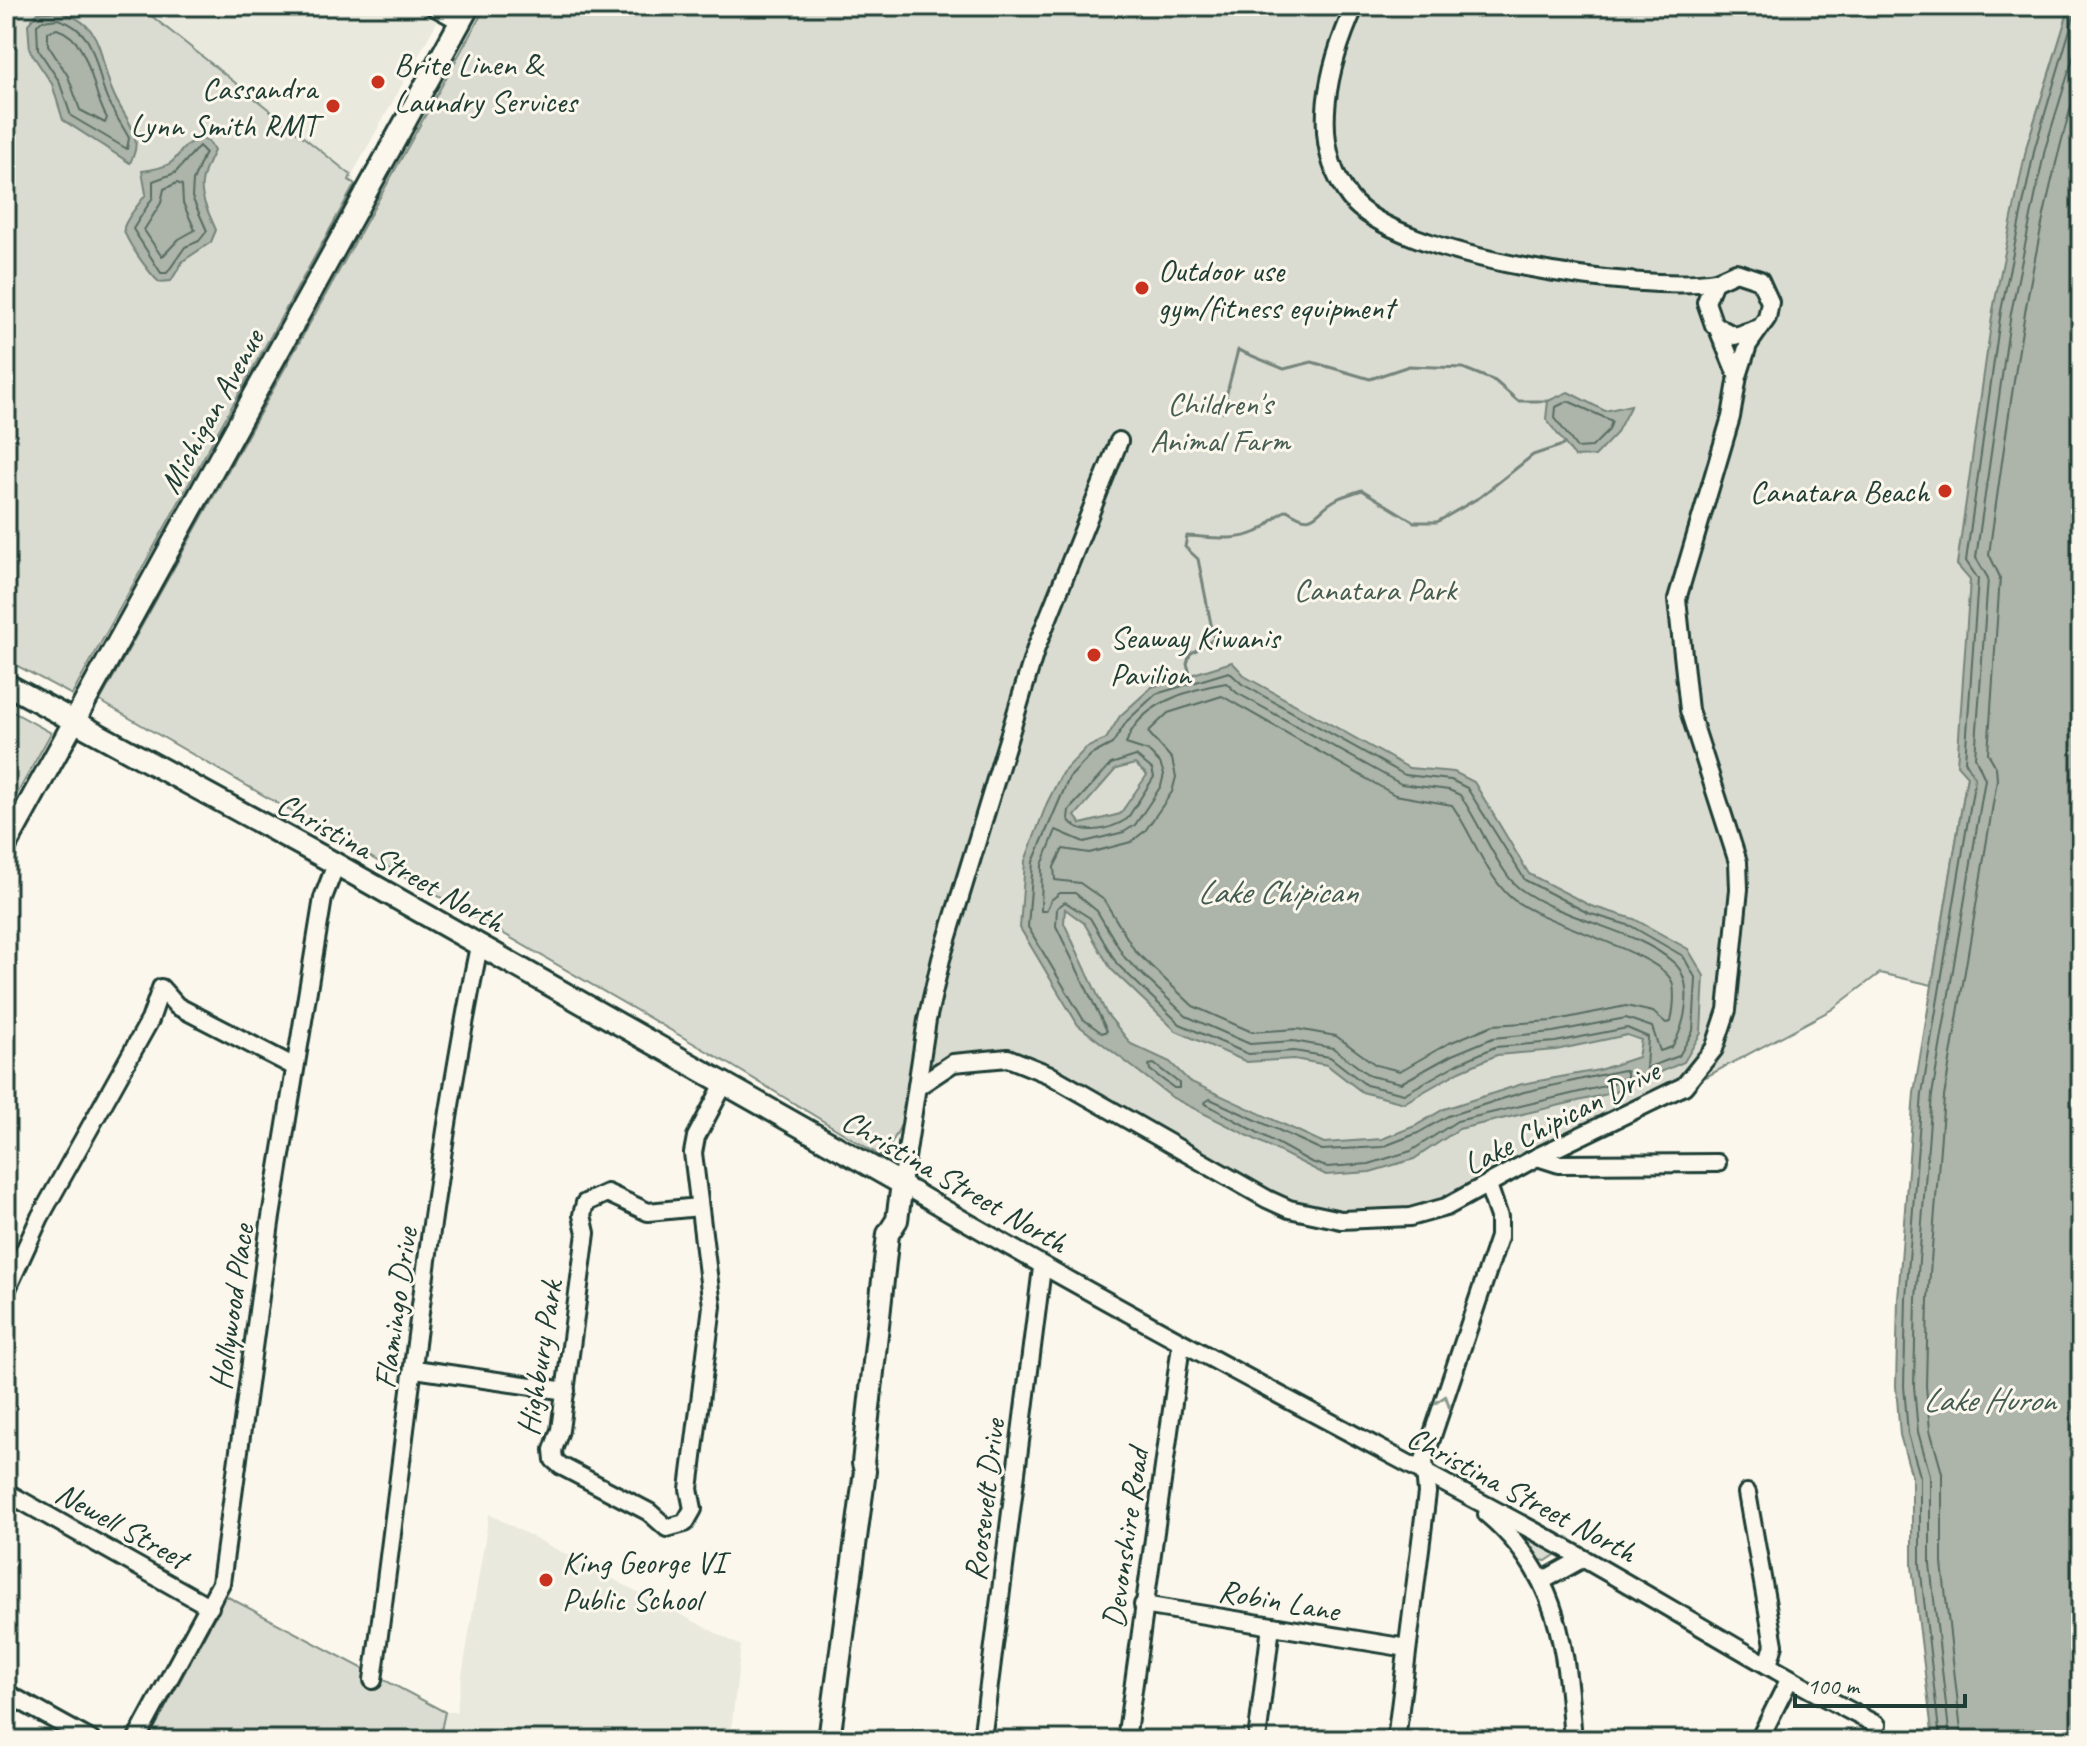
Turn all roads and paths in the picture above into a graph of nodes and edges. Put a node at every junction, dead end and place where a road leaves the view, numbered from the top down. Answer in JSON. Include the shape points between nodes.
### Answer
{"nodes":[{"id":1,"x":433,"y":6,"type":"edge"},
{"id":2,"x":1355,"y":6,"type":"edge"},
{"id":3,"x":464,"y":14,"type":"edge"},
{"id":4,"x":1716,"y":281,"type":"junction"},
{"id":5,"x":1665,"y":284,"type":"junction"},
{"id":6,"x":1707,"y":313,"type":"junction"},
{"id":7,"x":1759,"y":328,"type":"junction"},
{"id":8,"x":1718,"y":329,"type":"junction"},
{"id":9,"x":1738,"y":376,"type":"junction"},
{"id":10,"x":1119,"y":441,"type":"dead end"},
{"id":11,"x":6,"y":684,"type":"edge"},
{"id":12,"x":75,"y":721,"type":"junction"},
{"id":13,"x":6,"y":845,"type":"edge"},
{"id":14,"x":336,"y":864,"type":"junction"},
{"id":15,"x":479,"y":946,"type":"junction"},
{"id":16,"x":295,"y":1067,"type":"junction"},
{"id":17,"x":725,"y":1082,"type":"junction"},
{"id":18,"x":917,"y":1087,"type":"junction"},
{"id":19,"x":1537,"y":1157,"type":"junction"},
{"id":20,"x":1717,"y":1163,"type":"dead end"},
{"id":21,"x":902,"y":1184,"type":"junction"},
{"id":22,"x":1488,"y":1185,"type":"junction"},
{"id":23,"x":699,"y":1207,"type":"junction"},
{"id":24,"x":1042,"y":1268,"type":"junction"},
{"id":25,"x":6,"y":1291,"type":"edge"},
{"id":26,"x":1181,"y":1345,"type":"junction"},
{"id":27,"x":415,"y":1369,"type":"junction"},
{"id":28,"x":566,"y":1391,"type":"junction"},
{"id":29,"x":1424,"y":1475,"type":"junction"},
{"id":30,"x":6,"y":1492,"type":"edge"},
{"id":31,"x":1747,"y":1493,"type":"dead end"},
{"id":32,"x":1467,"y":1498,"type":"junction"},
{"id":33,"x":1576,"y":1555,"type":"junction"},
{"id":34,"x":1539,"y":1577,"type":"junction"},
{"id":35,"x":1143,"y":1605,"type":"junction"},
{"id":36,"x":210,"y":1607,"type":"junction"},
{"id":37,"x":1271,"y":1626,"type":"junction"},
{"id":38,"x":1407,"y":1648,"type":"junction"},
{"id":39,"x":1768,"y":1665,"type":"junction"},
{"id":40,"x":373,"y":1680,"type":"dead end"},
{"id":41,"x":1789,"y":1680,"type":"junction"},
{"id":42,"x":6,"y":1693,"type":"edge"},
{"id":43,"x":1877,"y":1725,"type":"dead end"},
{"id":44,"x":91,"y":1740,"type":"edge"},
{"id":45,"x":136,"y":1740,"type":"edge"},
{"id":46,"x":829,"y":1740,"type":"edge"},
{"id":47,"x":982,"y":1740,"type":"edge"},
{"id":48,"x":1126,"y":1740,"type":"edge"},
{"id":49,"x":1257,"y":1740,"type":"edge"},
{"id":50,"x":1396,"y":1740,"type":"edge"},
{"id":51,"x":1573,"y":1740,"type":"edge"},
{"id":52,"x":1759,"y":1740,"type":"edge"}],
"edges":[{"from":1,"to":3,"type":"street"},
{"from":2,"to":5,"type":"street","via":[[1337,48],[1327,92],[1333,162],[1352,201],[1394,229],[1519,267]]},
{"from":3,"to":12,"type":"main road","name":"Michigan Avenue"},
{"from":4,"to":5,"type":"street"},
{"from":4,"to":6,"type":"street","via":[[1706,298]]},
{"from":4,"to":7,"type":"street","via":[[1736,272],[1761,282],[1770,305]]},
{"from":5,"to":6,"type":"street"},
{"from":6,"to":8,"type":"street"},
{"from":7,"to":8,"type":"street","via":[[1740,336]]},
{"from":7,"to":9,"type":"street","name":"Lake Chipican Drive"},
{"from":8,"to":9,"type":"street"},
{"from":9,"to":19,"type":"street","name":"Lake Chipican Drive","via":[[1731,417],[1677,599],[1689,710],[1738,862],[1727,1010],[1714,1049],[1684,1086]]},
{"from":10,"to":18,"type":"street","via":[[1026,678],[941,959]]},
{"from":11,"to":12,"type":"main road","name":"Christina Street North"},
{"from":12,"to":13,"type":"main road","name":"Michigan Avenue"},
{"from":12,"to":14,"type":"main road","name":"Christina Street North"},
{"from":14,"to":15,"type":"main road","name":"Christina Street North"},
{"from":14,"to":16,"type":"street","name":"Hollywood Place","via":[[323,898]]},
{"from":15,"to":17,"type":"main road","name":"Christina Street North"},
{"from":15,"to":27,"type":"street","name":"Flamingo Drive"},
{"from":16,"to":25,"type":"street","via":[[177,1006],[161,988],[150,1020],[40,1217]]},
{"from":16,"to":36,"type":"street","name":"Hollywood Place","via":[[222,1574]]},
{"from":17,"to":21,"type":"main road","name":"Christina Street North"},
{"from":17,"to":23,"type":"street","name":"Highbury Park","via":[[696,1137]]},
{"from":18,"to":21,"type":"street"},
{"from":18,"to":22,"type":"street","name":"Lake Chipican Drive","via":[[953,1063],[1008,1058],[1048,1074],[1267,1199],[1341,1220],[1410,1217],[1446,1207]]},
{"from":19,"to":20,"type":"street","via":[[1559,1164]]},
{"from":19,"to":22,"type":"street","name":"Lake Chipican Drive"},
{"from":21,"to":24,"type":"street","name":"Christina Street North"},
{"from":21,"to":46,"type":"main road","via":[[897,1220],[888,1234],[865,1471]]},
{"from":29,"to":22,"type":"street","one_way":true,"via":[[1424,1460],[1499,1237],[1497,1207]]},
{"from":23,"to":28,"type":"street","name":"Highbury Park","via":[[648,1212],[607,1193],[585,1203],[586,1233]]},
{"from":23,"to":28,"type":"street","name":"Highbury Park","via":[[712,1306],[689,1489],[693,1509],[685,1523],[663,1527],[649,1512],[557,1464],[553,1450]]},
{"from":24,"to":26,"type":"street","name":"Christina Street North"},
{"from":24,"to":47,"type":"street","name":"Roosevelt Drive"},
{"from":26,"to":29,"type":"street","name":"Christina Street North"},
{"from":26,"to":35,"type":"street","name":"Devonshire Road"},
{"from":27,"to":28,"type":"street"},
{"from":27,"to":40,"type":"street","name":"Flamingo Drive"},
{"from":29,"to":32,"type":"street","name":"Christina Street North"},
{"from":29,"to":38,"type":"street","via":[[1427,1493]]},
{"from":30,"to":36,"type":"street","name":"Newell Street"},
{"from":31,"to":39,"type":"street","via":[[1774,1645]]},
{"from":32,"to":33,"type":"street","name":"Christina Street North"},
{"from":32,"to":34,"type":"street","via":[[1502,1528]]},
{"from":33,"to":34,"type":"street"},
{"from":33,"to":39,"type":"street","name":"Christina Street North"},
{"from":34,"to":51,"type":"street","via":[[1562,1637]]},
{"from":35,"to":37,"type":"street","name":"Robin Lane"},
{"from":35,"to":48,"type":"street","name":"Devonshire Road"},
{"from":36,"to":45,"type":"street","name":"Hollywood Place"},
{"from":37,"to":38,"type":"street","name":"Robin Lane"},
{"from":37,"to":49,"type":"street"},
{"from":38,"to":50,"type":"street"},
{"from":39,"to":41,"type":"street","name":"Christina Street North"},
{"from":41,"to":43,"type":"street","name":"Christina Street North"},
{"from":41,"to":52,"type":"street"},
{"from":42,"to":44,"type":"street"}]}
